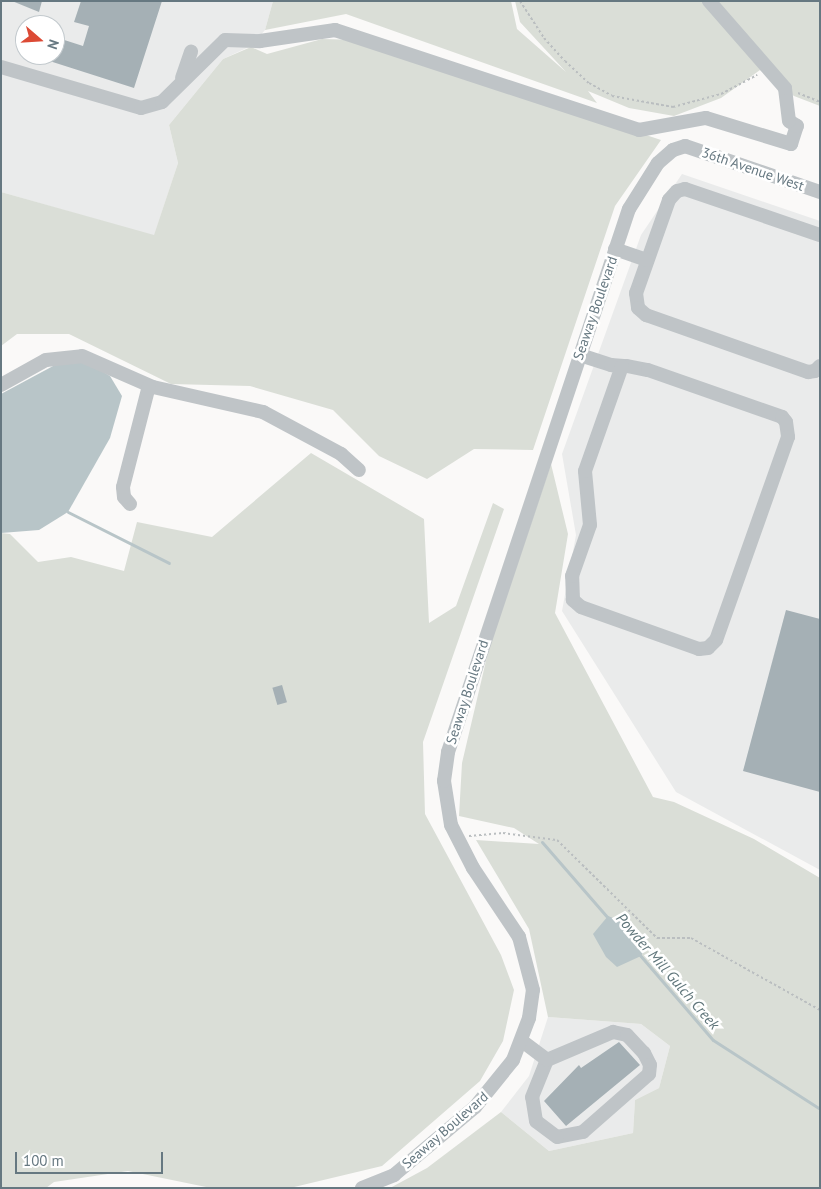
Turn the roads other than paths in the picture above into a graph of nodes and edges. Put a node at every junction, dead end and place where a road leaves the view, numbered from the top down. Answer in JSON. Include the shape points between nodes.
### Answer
{"nodes":[{"id":1,"x":710,"y":1,"type":"edge"},
{"id":2,"x":191,"y":52,"type":"dead end"},
{"id":3,"x":1,"y":67,"type":"edge"},
{"id":4,"x":180,"y":83,"type":"junction"},
{"id":5,"x":685,"y":146,"type":"joint"},
{"id":6,"x":820,"y":192,"type":"edge"},
{"id":7,"x":820,"y":236,"type":"edge"},
{"id":8,"x":615,"y":249,"type":"junction"},
{"id":9,"x":647,"y":260,"type":"junction"},
{"id":10,"x":580,"y":355,"type":"junction"},
{"id":11,"x":622,"y":366,"type":"junction"},
{"id":12,"x":820,"y":366,"type":"edge"},
{"id":13,"x":143,"y":384,"type":"junction"},
{"id":14,"x":1,"y":385,"type":"edge"},
{"id":15,"x":359,"y":470,"type":"dead end"},
{"id":16,"x":130,"y":504,"type":"dead end"},
{"id":17,"x":522,"y":1041,"type":"junction"},
{"id":18,"x":547,"y":1060,"type":"junction"},
{"id":19,"x":362,"y":1188,"type":"edge"}],
"edges":[{"from":1,"to":4,"type":"street","via":[[785,88],[789,121],[797,126],[791,144],[706,118],[639,130],[335,30],[260,41],[225,40]]},
{"from":2,"to":4,"type":"street"},
{"from":3,"to":4,"type":"street","via":[[141,108],[162,102]]},
{"from":5,"to":6,"type":"street","name":"36th Avenue West"},
{"from":5,"to":8,"type":"street","name":"Seaway Boulevard","via":[[673,150],[646,178],[629,209]]},
{"from":7,"to":9,"type":"street","via":[[686,189],[669,200]]},
{"from":8,"to":9,"type":"street"},
{"from":8,"to":10,"type":"street","name":"Seaway Boulevard"},
{"from":9,"to":12,"type":"street","via":[[636,293],[638,308],[646,315],[808,372],[816,371]]},
{"from":10,"to":11,"type":"street"},
{"from":10,"to":17,"type":"street","name":"Seaway Boulevard","via":[[448,752],[446,803],[456,837],[515,930],[526,956],[532,990]]},
{"from":11,"to":11,"type":"street","via":[[648,370],[782,417],[786,422],[788,437],[716,640],[708,648],[699,649],[580,607],[573,600],[572,576],[590,525],[585,471]]},
{"from":13,"to":14,"type":"street","via":[[82,356],[62,356],[46,360]]},
{"from":13,"to":15,"type":"street","via":[[263,412],[341,454]]},
{"from":13,"to":16,"type":"street","via":[[123,487],[124,497]]},
{"from":17,"to":18,"type":"street"},
{"from":17,"to":19,"type":"street","name":"Seaway Boulevard","via":[[496,1084],[475,1107],[394,1175]]},
{"from":18,"to":18,"type":"street","via":[[532,1097],[533,1105],[536,1120],[558,1138],[583,1132],[644,1080],[650,1066],[644,1053],[627,1036],[613,1032]]}]}
